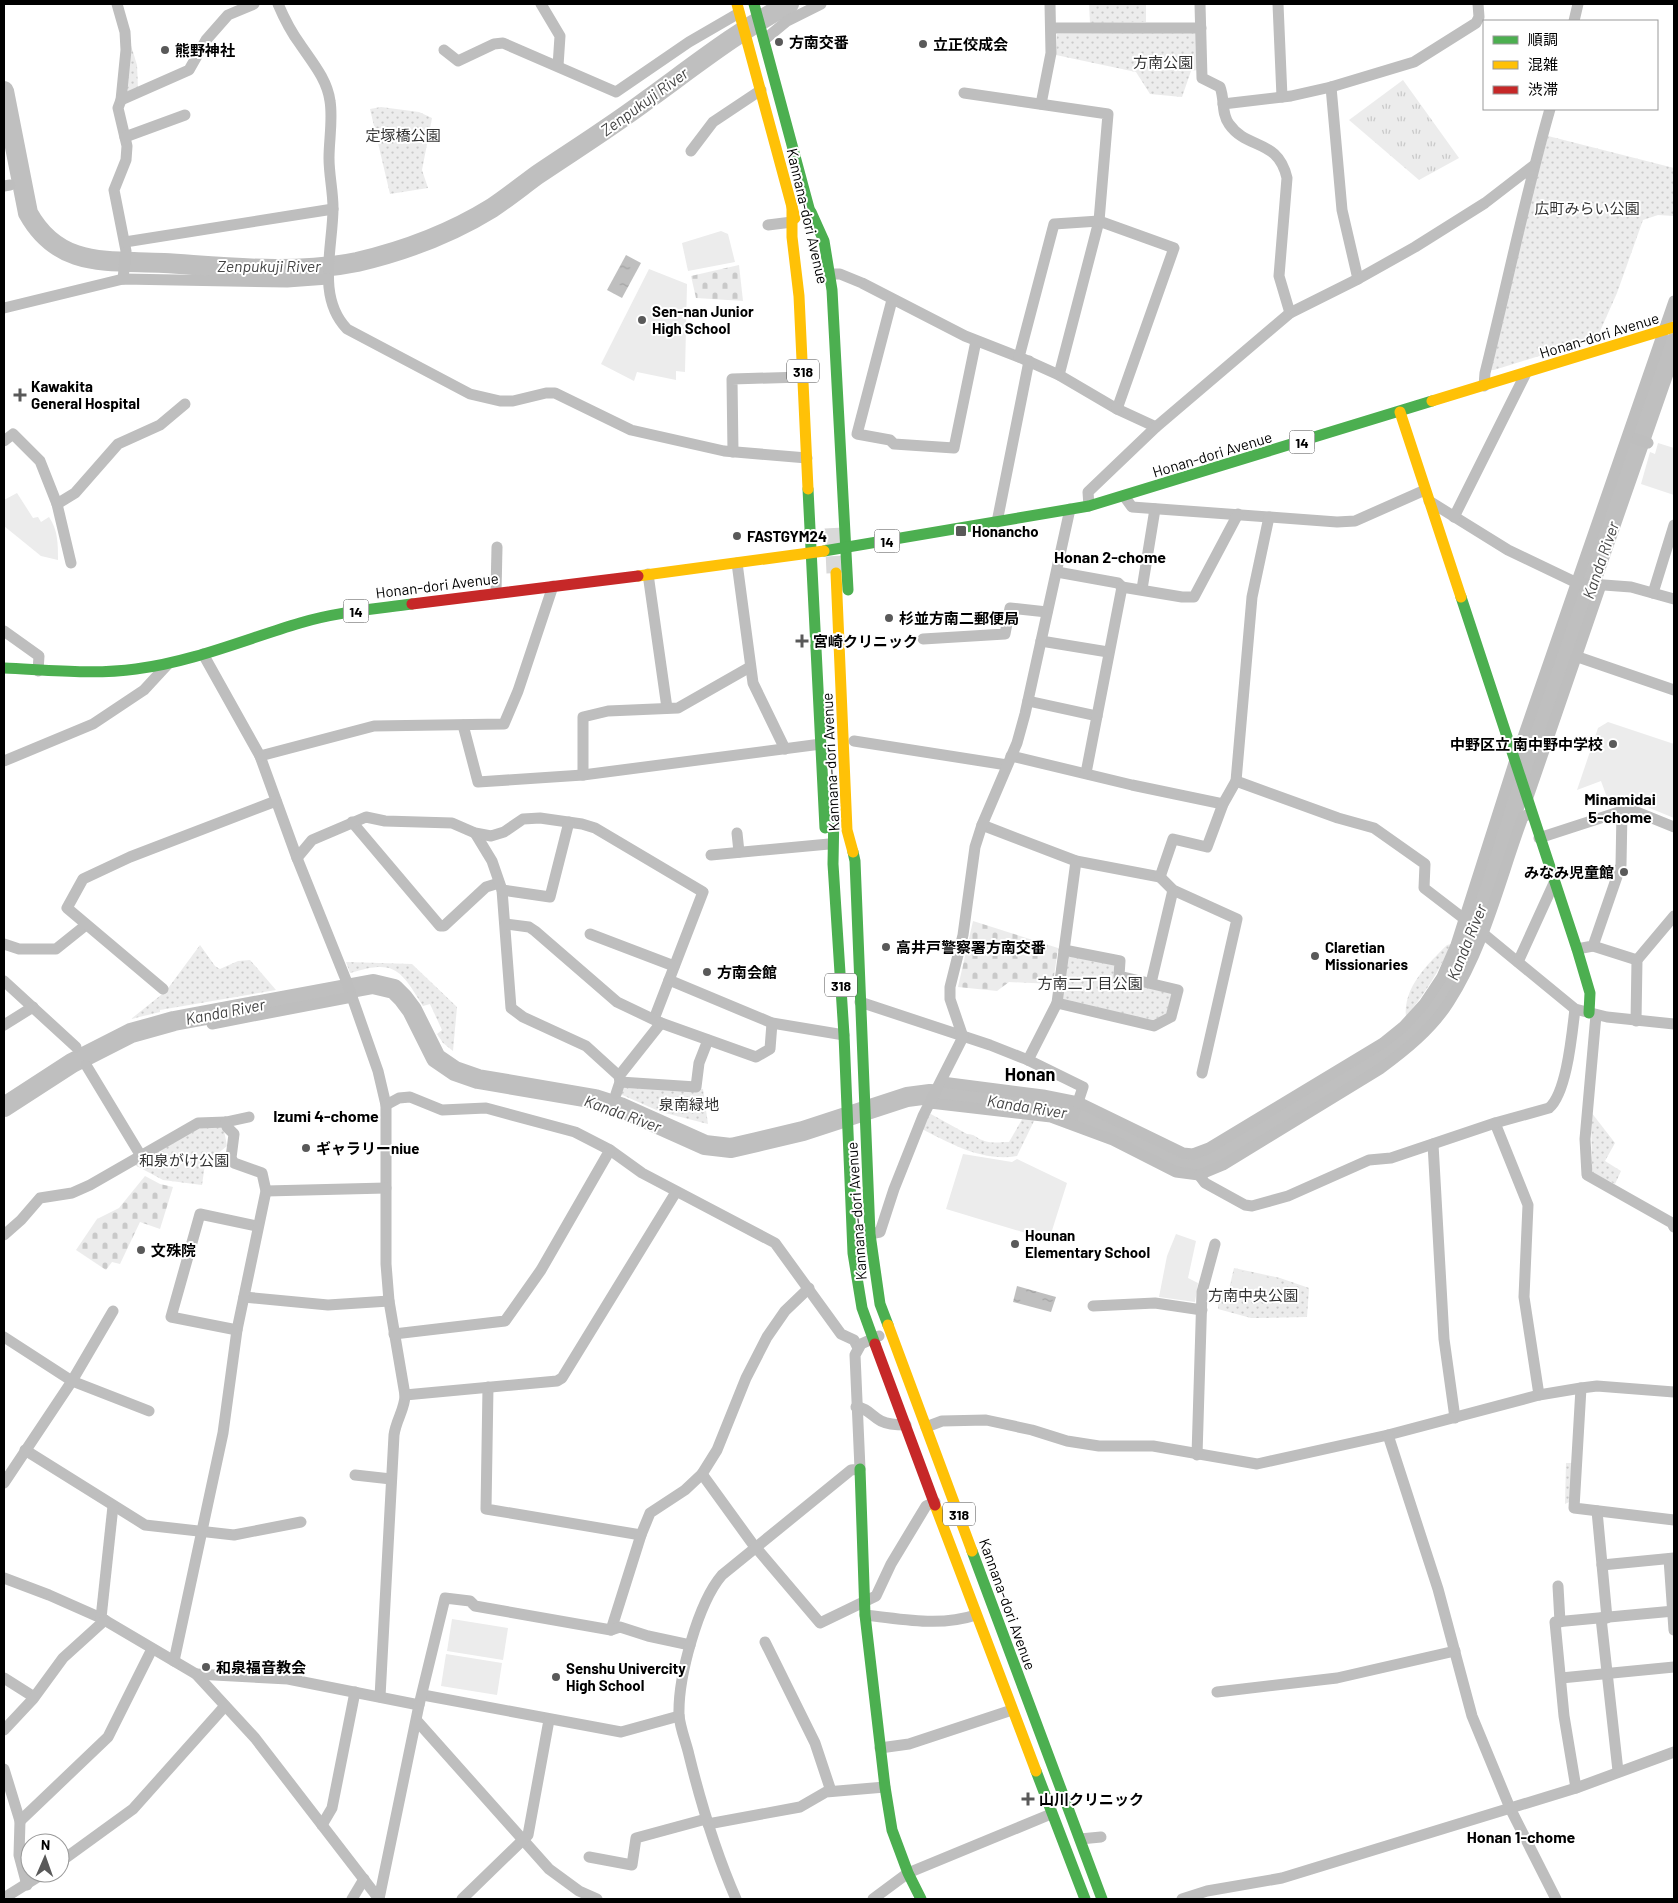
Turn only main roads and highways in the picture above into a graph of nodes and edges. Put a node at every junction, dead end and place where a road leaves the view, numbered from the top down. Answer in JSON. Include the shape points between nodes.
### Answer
{"nodes":[{"id":1,"x":755,"y":7,"type":"edge"},
{"id":2,"x":739,"y":12,"type":"edge"},
{"id":3,"x":792,"y":206,"type":"junction"},
{"id":4,"x":811,"y":212,"type":"junction"},
{"id":5,"x":1670,"y":328,"type":"edge"},
{"id":6,"x":816,"y":391,"type":"dead end"},
{"id":7,"x":1400,"y":412,"type":"junction"},
{"id":8,"x":834,"y":528,"type":"tunnel mouth"},
{"id":9,"x":846,"y":548,"type":"junction"},
{"id":10,"x":811,"y":554,"type":"junction"},
{"id":11,"x":4,"y":668,"type":"edge"},
{"id":12,"x":855,"y":861,"type":"junction"},
{"id":13,"x":833,"y":864,"type":"junction"},
{"id":14,"x":1592,"y":1014,"type":"road end"},
{"id":15,"x":860,"y":1470,"type":"road end"},
{"id":16,"x":921,"y":1899,"type":"edge"},
{"id":17,"x":1085,"y":1899,"type":"edge"},
{"id":18,"x":1102,"y":1899,"type":"edge"}],
"edges":[{"from":1,"to":4,"type":"main road","name":"Kannana-dori Avenue","number":"318"},
{"from":2,"to":3,"type":"main road","name":"Kannana-dori Avenue","number":"318"},
{"from":3,"to":6,"type":"main road","name":"Kannana-dori Avenue","number":"318","via":[[809,281]]},
{"from":3,"to":10,"type":"main road","number":"318"},
{"from":4,"to":8,"type":"main road","name":"Kannana-dori Avenue","number":"318","via":[[823,303]]},
{"from":4,"to":9,"type":"main road","number":"318","via":[[824,241],[830,274]]},
{"from":5,"to":7,"type":"main road","name":"Honan-dori Avenue","number":"14"},
{"from":7,"to":9,"type":"main road","name":"Honan-dori Avenue","number":"14","via":[[1089,506]]},
{"from":7,"to":14,"type":"main road","via":[[1577,950],[1590,993]]},
{"from":9,"to":10,"type":"main road","number":"14"},
{"from":9,"to":12,"type":"main road","number":"318","via":[[858,830]]},
{"from":10,"to":11,"type":"main road","name":"Honan-dori Avenue","number":"14","via":[[363,610],[302,622],[202,654],[138,670]]},
{"from":10,"to":13,"type":"main road","number":"318","via":[[824,812]]},
{"from":12,"to":13,"type":"main road","name":"Kannana-dori Avenue","number":"318","via":[[847,830],[830,573]]},
{"from":12,"to":18,"type":"main road","name":"Kannana-dori Avenue","number":"318","via":[[870,1234],[879,1295],[889,1332]]},
{"from":13,"to":17,"type":"main road","name":"Kannana-dori Avenue","number":"318","via":[[853,1253],[862,1308]]},
{"from":15,"to":16,"type":"main road","via":[[865,1615],[885,1787],[892,1830]]}]}
